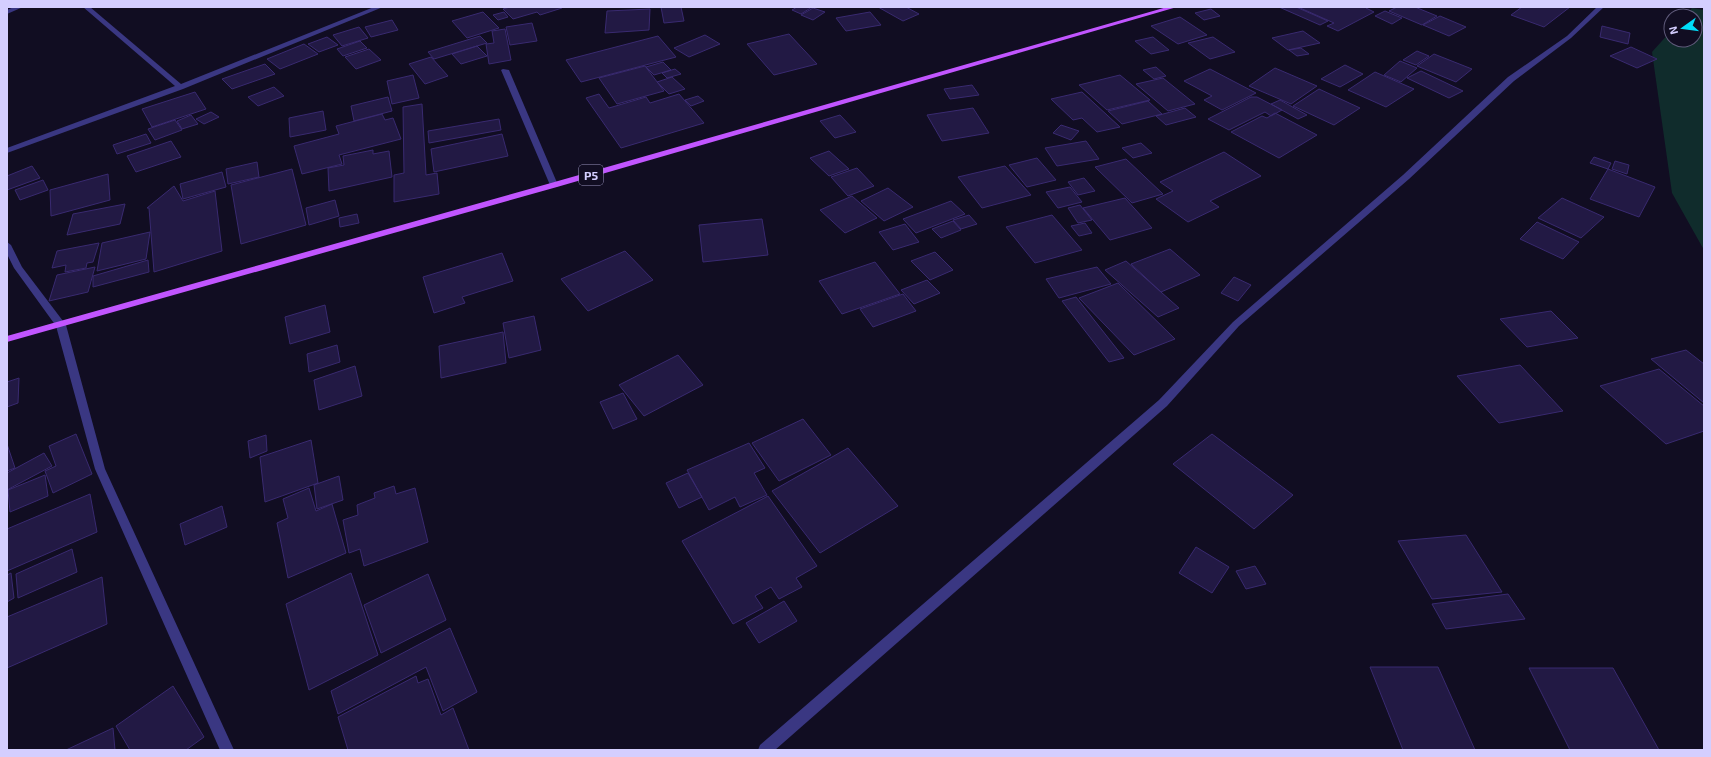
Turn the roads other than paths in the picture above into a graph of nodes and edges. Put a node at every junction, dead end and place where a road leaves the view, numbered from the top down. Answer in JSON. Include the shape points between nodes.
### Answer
{"nodes":[{"id":1,"x":20,"y":7,"type":"edge"},
{"id":2,"x":86,"y":7,"type":"edge"},
{"id":3,"x":380,"y":7,"type":"edge"},
{"id":4,"x":1174,"y":7,"type":"edge"},
{"id":5,"x":1601,"y":7,"type":"edge"},
{"id":6,"x":7,"y":12,"type":"edge"},
{"id":7,"x":505,"y":70,"type":"dead end"},
{"id":8,"x":180,"y":87,"type":"junction"},
{"id":9,"x":7,"y":152,"type":"edge"},
{"id":10,"x":554,"y":186,"type":"junction"},
{"id":11,"x":7,"y":245,"type":"edge"},
{"id":12,"x":61,"y":325,"type":"junction"},
{"id":13,"x":7,"y":339,"type":"edge"},
{"id":14,"x":227,"y":750,"type":"edge"},
{"id":15,"x":765,"y":750,"type":"edge"}],
"edges":[{"from":1,"to":6,"type":"street"},
{"from":2,"to":8,"type":"street"},
{"from":3,"to":8,"type":"street"},
{"from":4,"to":10,"type":"main road","number":"P5"},
{"from":5,"to":15,"type":"street","via":[[1569,37],[1511,79],[1406,177],[1236,324],[1163,403]]},
{"from":7,"to":10,"type":"street"},
{"from":8,"to":9,"type":"street"},
{"from":10,"to":12,"type":"main road","number":"P5"},
{"from":11,"to":12,"type":"street","via":[[18,268]]},
{"from":12,"to":13,"type":"main road","number":"P5"},
{"from":12,"to":14,"type":"street","via":[[100,470]]}]}
